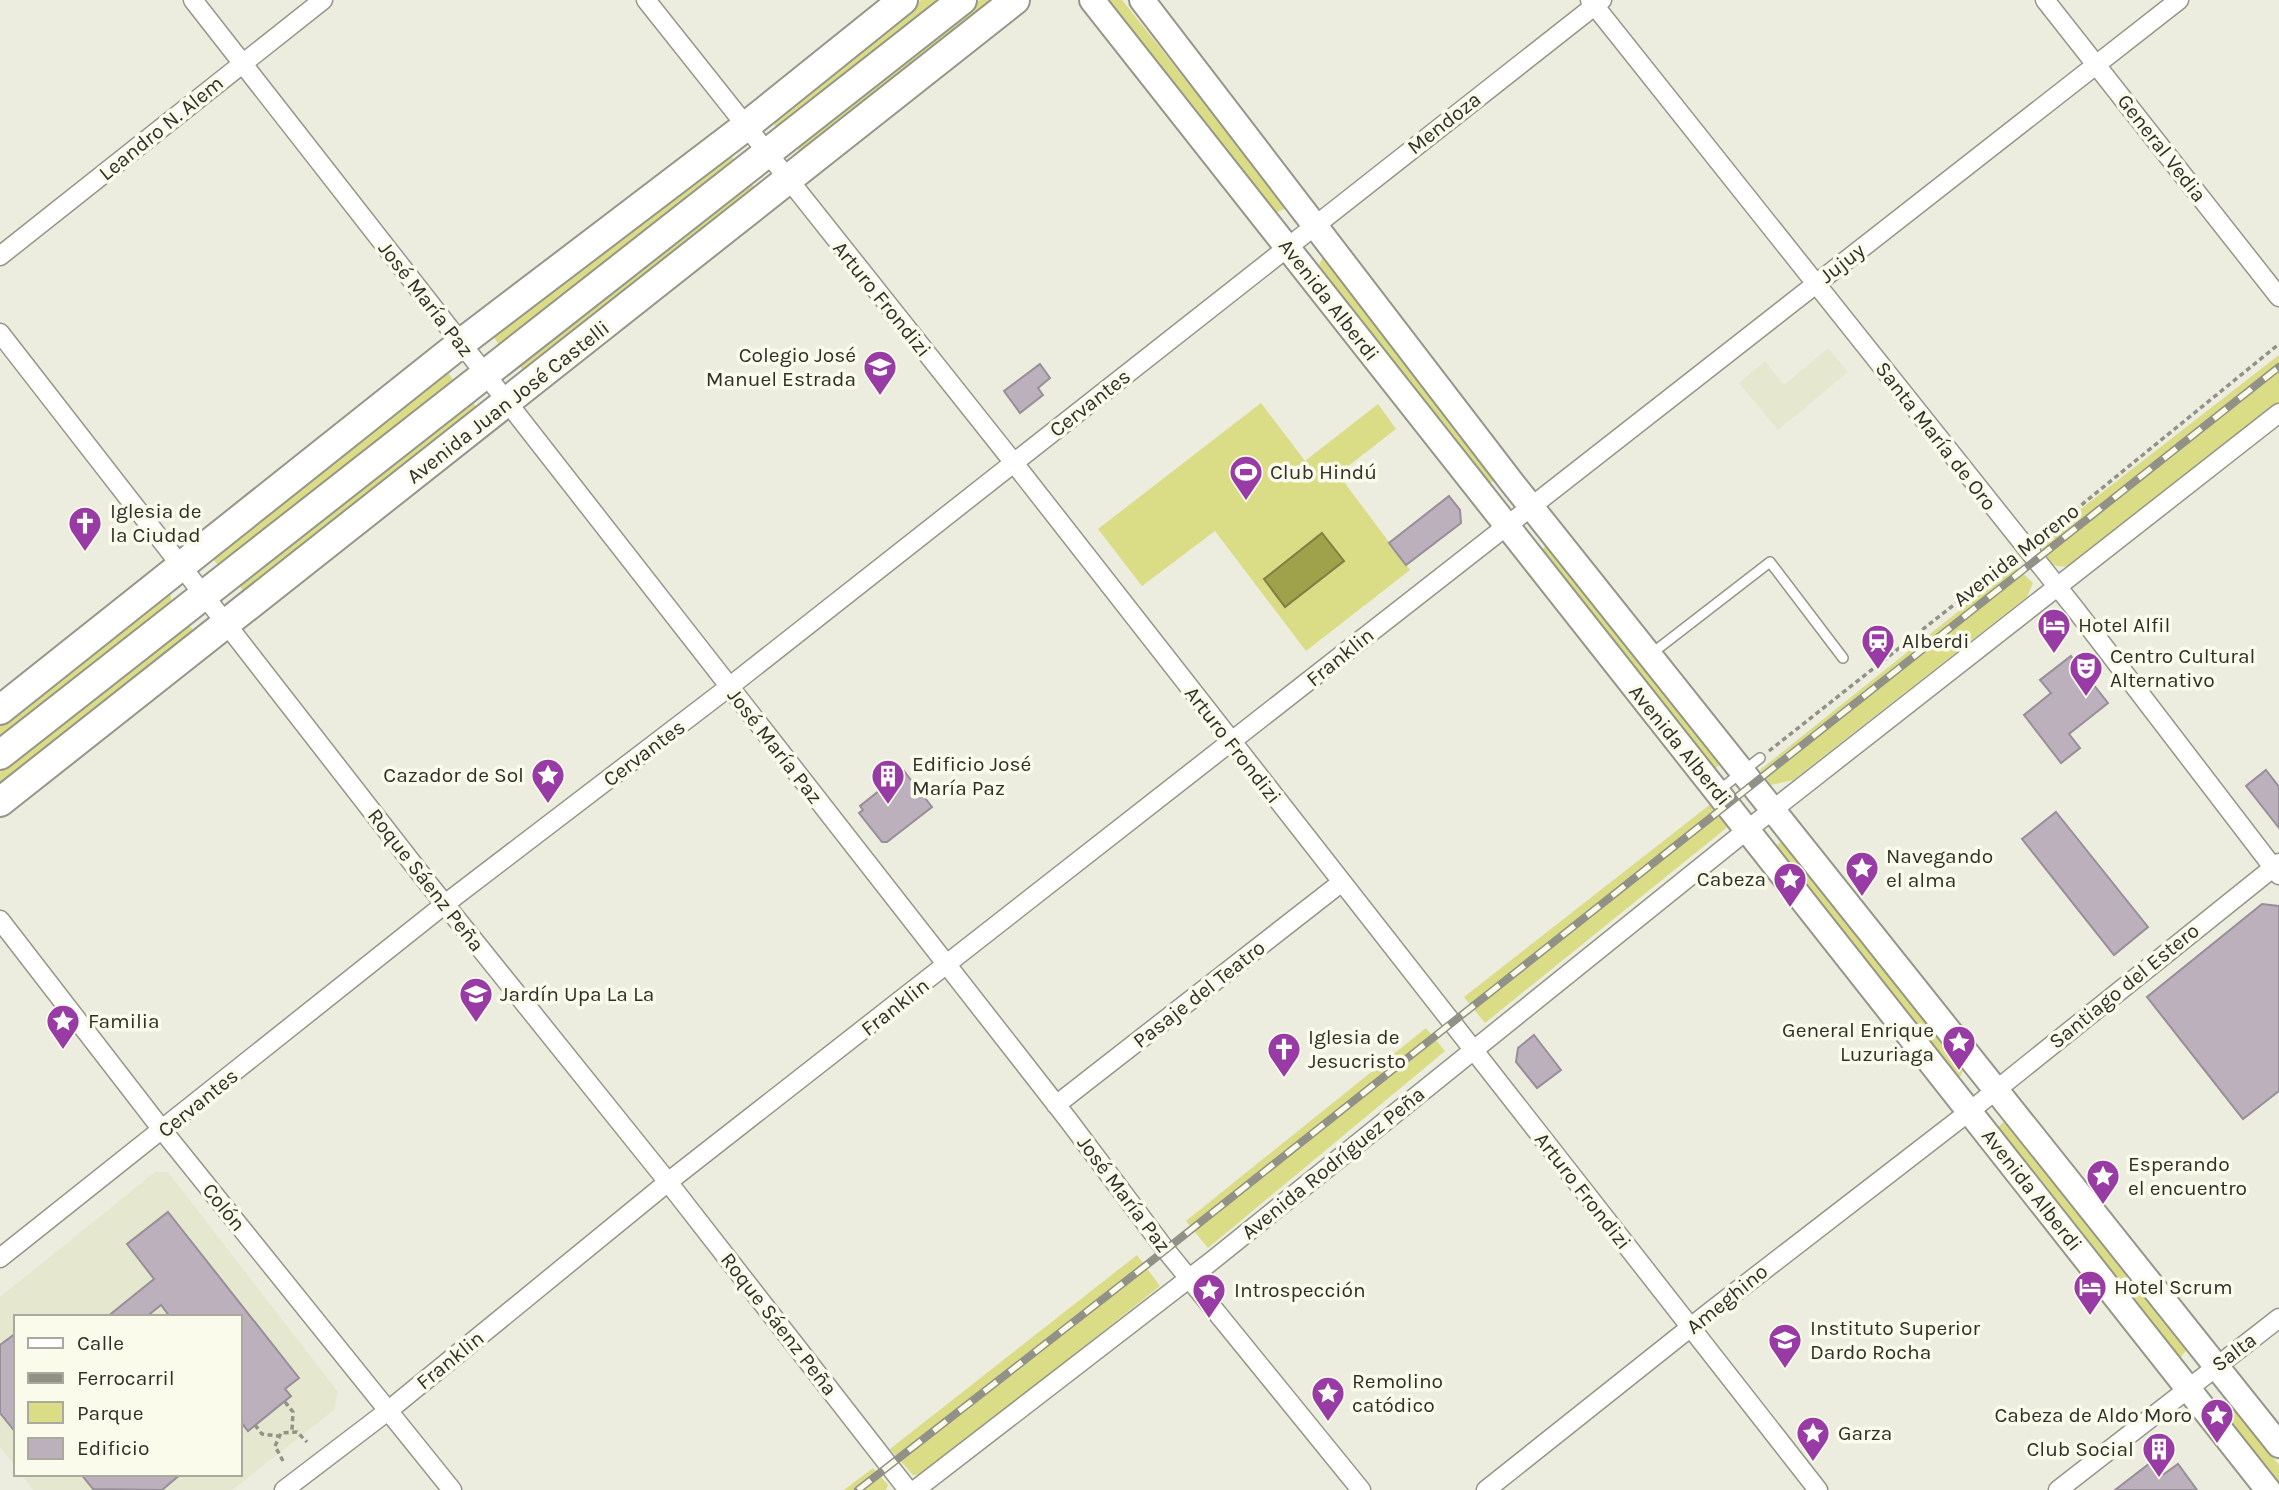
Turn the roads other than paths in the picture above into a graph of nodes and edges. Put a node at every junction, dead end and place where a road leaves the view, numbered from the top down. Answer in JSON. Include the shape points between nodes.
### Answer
{"nodes":[{"id":1,"x":193,"y":0,"type":"edge"},
{"id":2,"x":323,"y":0,"type":"edge"},
{"id":3,"x":646,"y":0,"type":"edge"},
{"id":4,"x":903,"y":0,"type":"edge"},
{"id":5,"x":962,"y":0,"type":"edge"},
{"id":6,"x":1015,"y":0,"type":"edge"},
{"id":7,"x":1092,"y":0,"type":"edge"},
{"id":8,"x":1142,"y":0,"type":"edge"},
{"id":9,"x":2045,"y":0,"type":"edge"},
{"id":10,"x":2179,"y":0,"type":"edge"},
{"id":11,"x":1596,"y":2,"type":"edge"},
{"id":12,"x":242,"y":63,"type":"junction"},
{"id":13,"x":2096,"y":65,"type":"junction"},
{"id":14,"x":746,"y":127,"type":"junction"},
{"id":15,"x":767,"y":153,"type":"junction"},
{"id":16,"x":789,"y":182,"type":"junction"},
{"id":17,"x":1315,"y":224,"type":"junction"},
{"id":18,"x":1287,"y":246,"type":"junction"},
{"id":19,"x":0,"y":256,"type":"edge"},
{"id":20,"x":1817,"y":283,"type":"junction"},
{"id":21,"x":2279,"y":297,"type":"edge"},
{"id":22,"x":0,"y":333,"type":"edge"},
{"id":23,"x":460,"y":344,"type":"junction"},
{"id":24,"x":484,"y":373,"type":"junction"},
{"id":25,"x":508,"y":403,"type":"junction"},
{"id":26,"x":2279,"y":413,"type":"edge"},
{"id":27,"x":1014,"y":463,"type":"junction"},
{"id":28,"x":1531,"y":506,"type":"junction"},
{"id":29,"x":1506,"y":525,"type":"junction"},
{"id":30,"x":181,"y":566,"type":"junction"},
{"id":31,"x":2057,"y":587,"type":"junction"},
{"id":32,"x":204,"y":594,"type":"junction"},
{"id":33,"x":226,"y":625,"type":"junction"},
{"id":34,"x":1650,"y":656,"type":"junction"},
{"id":35,"x":1843,"y":658,"type":"dead end"},
{"id":36,"x":729,"y":687,"type":"junction"},
{"id":37,"x":0,"y":710,"type":"edge"},
{"id":38,"x":1232,"y":744,"type":"junction"},
{"id":39,"x":0,"y":755,"type":"edge"},
{"id":40,"x":1752,"y":765,"type":"junction"},
{"id":41,"x":1718,"y":791,"type":"junction"},
{"id":42,"x":0,"y":802,"type":"edge"},
{"id":43,"x":1773,"y":810,"type":"junction"},
{"id":44,"x":1747,"y":830,"type":"junction"},
{"id":45,"x":2277,"y":868,"type":"edge"},
{"id":46,"x":1342,"y":882,"type":"junction"},
{"id":47,"x":445,"y":904,"type":"junction"},
{"id":48,"x":0,"y":920,"type":"edge"},
{"id":49,"x":948,"y":966,"type":"junction"},
{"id":50,"x":1474,"y":1050,"type":"junction"},
{"id":51,"x":1997,"y":1090,"type":"junction"},
{"id":52,"x":1056,"y":1105,"type":"junction"},
{"id":53,"x":1970,"y":1111,"type":"junction"},
{"id":54,"x":163,"y":1131,"type":"junction"},
{"id":55,"x":668,"y":1182,"type":"junction"},
{"id":56,"x":0,"y":1258,"type":"edge"},
{"id":57,"x":1189,"y":1278,"type":"junction"},
{"id":58,"x":2279,"y":1318,"type":"edge"},
{"id":59,"x":1690,"y":1329,"type":"junction"},
{"id":60,"x":2216,"y":1366,"type":"junction"},
{"id":61,"x":2188,"y":1387,"type":"junction"},
{"id":62,"x":388,"y":1410,"type":"junction"},
{"id":63,"x":2279,"y":1445,"type":"edge"},
{"id":64,"x":284,"y":1490,"type":"edge"},
{"id":65,"x":453,"y":1490,"type":"edge"},
{"id":66,"x":908,"y":1490,"type":"edge"},
{"id":67,"x":915,"y":1490,"type":"edge"},
{"id":68,"x":1361,"y":1490,"type":"edge"},
{"id":69,"x":1486,"y":1490,"type":"edge"},
{"id":70,"x":1818,"y":1490,"type":"edge"},
{"id":71,"x":2058,"y":1490,"type":"edge"},
{"id":72,"x":2268,"y":1490,"type":"edge"}],
"edges":[{"from":1,"to":12,"type":"street","name":"José María Paz"},
{"from":2,"to":12,"type":"street","name":"Leandro N. Alem"},
{"from":3,"to":14,"type":"street","name":"Arturo Frondizi"},
{"from":4,"to":14,"type":"main road"},
{"from":5,"to":15,"type":"main road","name":"Avenida Juan José Castelli"},
{"from":6,"to":16,"type":"main road","name":"Avenida Juan José Castelli"},
{"from":7,"to":18,"type":"main road","name":"Avenida Alberdi"},
{"from":8,"to":17,"type":"main road","name":"Avenida Alberdi"},
{"from":9,"to":13,"type":"street","name":"General Vedia"},
{"from":10,"to":13,"type":"street","name":"Jujuy"},
{"from":11,"to":17,"type":"street","name":"Mendoza"},
{"from":11,"to":20,"type":"street","name":"Santa María de Oro"},
{"from":12,"to":19,"type":"street","name":"Leandro N. Alem"},
{"from":12,"to":23,"type":"street","name":"José María Paz"},
{"from":13,"to":20,"type":"street","name":"Jujuy"},
{"from":13,"to":21,"type":"street","name":"General Vedia"},
{"from":14,"to":15,"type":"street","name":"Arturo Frondizi"},
{"from":14,"to":23,"type":"main road"},
{"from":15,"to":16,"type":"street","name":"Arturo Frondizi"},
{"from":15,"to":24,"type":"main road","name":"Avenida Juan José Castelli"},
{"from":16,"to":25,"type":"main road","name":"Avenida Juan José Castelli"},
{"from":16,"to":27,"type":"street","name":"Arturo Frondizi"},
{"from":17,"to":18,"type":"street","name":"Mendoza"},
{"from":17,"to":28,"type":"main road","name":"Avenida Alberdi"},
{"from":18,"to":27,"type":"street","name":"Cervantes"},
{"from":18,"to":29,"type":"main road","name":"Avenida Alberdi"},
{"from":20,"to":28,"type":"street","name":"Jujuy"},
{"from":20,"to":31,"type":"street","name":"Santa María de Oro"},
{"from":22,"to":30,"type":"street","name":"Roque Sáenz Peña"},
{"from":23,"to":24,"type":"street","name":"José María Paz"},
{"from":23,"to":30,"type":"main road"},
{"from":24,"to":25,"type":"street","name":"José María Paz"},
{"from":24,"to":32,"type":"main road","name":"Avenida Juan José Castelli"},
{"from":25,"to":33,"type":"main road","name":"Avenida Juan José Castelli"},
{"from":25,"to":36,"type":"street","name":"José María Paz"},
{"from":26,"to":31,"type":"street"},
{"from":27,"to":36,"type":"street","name":"Cervantes"},
{"from":27,"to":38,"type":"street","name":"Arturo Frondizi"},
{"from":28,"to":29,"type":"street","name":"Jujuy"},
{"from":28,"to":34,"type":"main road","name":"Avenida Alberdi"},
{"from":29,"to":38,"type":"street","name":"Franklin"},
{"from":29,"to":41,"type":"main road","name":"Avenida Alberdi"},
{"from":30,"to":32,"type":"street","name":"Roque Sáenz Peña"},
{"from":30,"to":37,"type":"main road"},
{"from":31,"to":43,"type":"street"},
{"from":31,"to":45,"type":"street","name":"Santa María de Oro"},
{"from":32,"to":33,"type":"street","name":"Roque Sáenz Peña"},
{"from":32,"to":39,"type":"main road","name":"Avenida Juan José Castelli"},
{"from":33,"to":42,"type":"main road","name":"Avenida Juan José Castelli"},
{"from":33,"to":47,"type":"street","name":"Roque Sáenz Peña"},
{"from":34,"to":35,"type":"lane","via":[[1770,562]]},
{"from":34,"to":40,"type":"main road","name":"Avenida Alberdi"},
{"from":36,"to":47,"type":"street","name":"Cervantes"},
{"from":36,"to":49,"type":"street","name":"José María Paz"},
{"from":38,"to":46,"type":"street","name":"Arturo Frondizi"},
{"from":38,"to":49,"type":"street","name":"Franklin"},
{"from":40,"to":41,"type":"lane"},
{"from":40,"to":43,"type":"main road","name":"Avenida Alberdi"},
{"from":41,"to":44,"type":"main road","name":"Avenida Alberdi"},
{"from":43,"to":44,"type":"street"},
{"from":43,"to":51,"type":"main road","name":"Avenida Alberdi"},
{"from":44,"to":50,"type":"street","name":"Avenida Rodríguez Peña"},
{"from":44,"to":53,"type":"main road","name":"Avenida Alberdi"},
{"from":45,"to":51,"type":"street","name":"Santiago del Estero"},
{"from":46,"to":50,"type":"street","name":"Arturo Frondizi"},
{"from":46,"to":52,"type":"street","name":"Pasaje del Teatro"},
{"from":47,"to":54,"type":"street","name":"Cervantes"},
{"from":47,"to":55,"type":"street","name":"Roque Sáenz Peña"},
{"from":48,"to":54,"type":"street","name":"Colón"},
{"from":49,"to":52,"type":"street","name":"José María Paz"},
{"from":49,"to":55,"type":"street","name":"Franklin"},
{"from":50,"to":57,"type":"street","name":"Avenida Rodríguez Peña"},
{"from":50,"to":59,"type":"street","name":"Arturo Frondizi"},
{"from":51,"to":53,"type":"street","name":"Santiago del Estero"},
{"from":51,"to":60,"type":"main road","name":"Avenida Alberdi"},
{"from":52,"to":57,"type":"street","name":"José María Paz"},
{"from":53,"to":59,"type":"street","name":"Ameghino"},
{"from":53,"to":61,"type":"main road","name":"Avenida Alberdi"},
{"from":54,"to":56,"type":"street","name":"Cervantes"},
{"from":54,"to":62,"type":"street","name":"Colón"},
{"from":55,"to":62,"type":"street","name":"Franklin"},
{"from":55,"to":66,"type":"street","name":"Roque Sáenz Peña"},
{"from":57,"to":67,"type":"street","name":"Avenida Rodríguez Peña"},
{"from":57,"to":68,"type":"street","name":"José María Paz"},
{"from":58,"to":60,"type":"street","name":"Salta"},
{"from":59,"to":69,"type":"street","name":"Ameghino"},
{"from":59,"to":70,"type":"street","name":"Arturo Frondizi"},
{"from":60,"to":61,"type":"street","name":"Salta"},
{"from":60,"to":63,"type":"main road","name":"Avenida Alberdi"},
{"from":61,"to":71,"type":"street","name":"Salta"},
{"from":61,"to":72,"type":"main road","name":"Avenida Alberdi"},
{"from":62,"to":64,"type":"street","name":"Franklin"},
{"from":62,"to":65,"type":"street","name":"Colón"}]}
